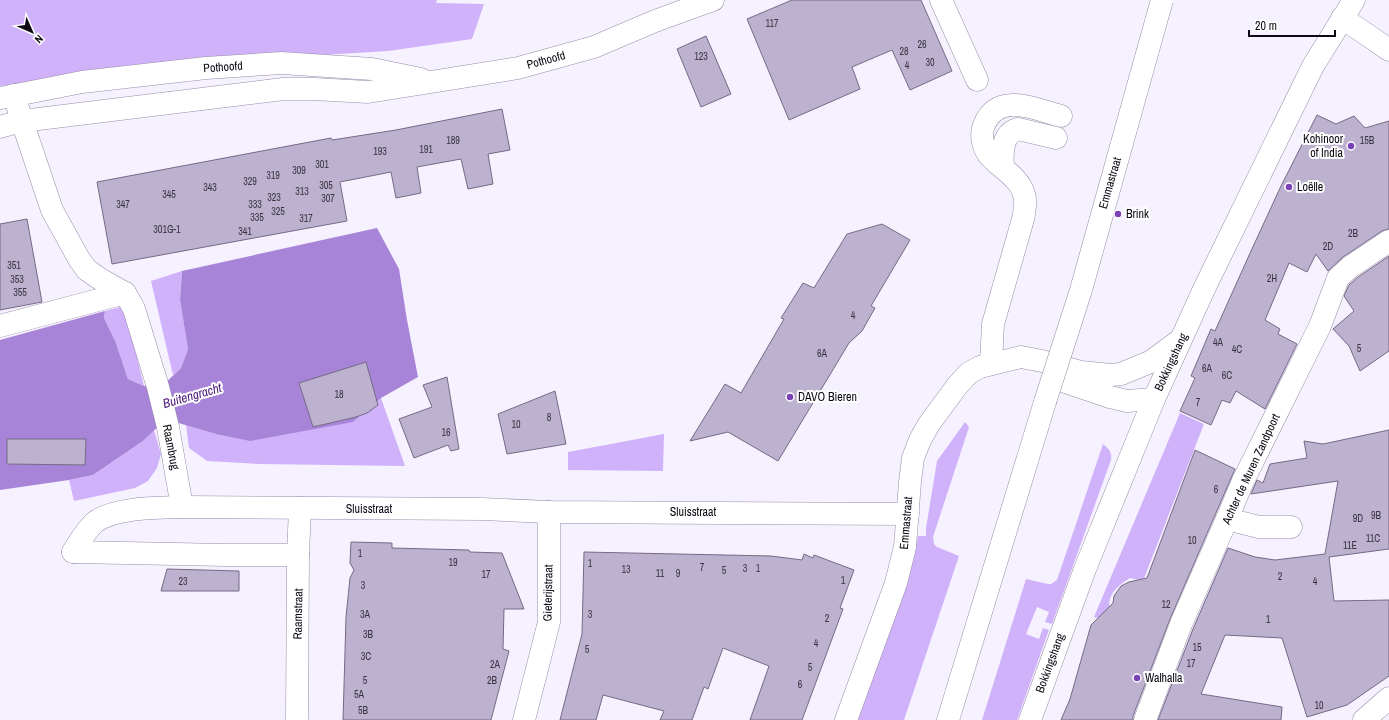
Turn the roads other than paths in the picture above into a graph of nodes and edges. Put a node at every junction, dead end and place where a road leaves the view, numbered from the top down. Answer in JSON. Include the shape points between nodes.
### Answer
{"nodes":[{"id":1,"x":690,"y":0,"type":"edge"},
{"id":2,"x":714,"y":0,"type":"edge"},
{"id":3,"x":941,"y":0,"type":"edge"},
{"id":4,"x":1162,"y":0,"type":"edge"},
{"id":5,"x":1354,"y":0,"type":"edge"},
{"id":6,"x":1342,"y":18,"type":"junction"},
{"id":7,"x":655,"y":22,"type":"junction"},
{"id":8,"x":1389,"y":50,"type":"edge"},
{"id":9,"x":977,"y":80,"type":"dead end"},
{"id":10,"x":432,"y":81,"type":"junction"},
{"id":11,"x":7,"y":96,"type":"edge"},
{"id":12,"x":1061,"y":116,"type":"dead end"},
{"id":13,"x":22,"y":121,"type":"junction"},
{"id":14,"x":0,"y":127,"type":"edge"},
{"id":15,"x":1056,"y":138,"type":"dead end"},
{"id":16,"x":1003,"y":168,"type":"junction"},
{"id":17,"x":1389,"y":241,"type":"edge"},
{"id":18,"x":125,"y":293,"type":"junction"},
{"id":19,"x":0,"y":326,"type":"edge"},
{"id":20,"x":1182,"y":339,"type":"junction"},
{"id":21,"x":998,"y":363,"type":"junction"},
{"id":22,"x":1154,"y":399,"type":"junction"},
{"id":23,"x":182,"y":507,"type":"junction"},
{"id":24,"x":300,"y":508,"type":"junction"},
{"id":25,"x":549,"y":512,"type":"junction"},
{"id":26,"x":908,"y":514,"type":"junction"},
{"id":27,"x":1227,"y":519,"type":"junction"},
{"id":28,"x":1291,"y":527,"type":"dead end"},
{"id":29,"x":298,"y":555,"type":"junction"},
{"id":30,"x":1389,"y":698,"type":"edge"},
{"id":31,"x":297,"y":720,"type":"edge"},
{"id":32,"x":524,"y":720,"type":"edge"},
{"id":33,"x":846,"y":720,"type":"edge"},
{"id":34,"x":948,"y":720,"type":"edge"},
{"id":35,"x":1030,"y":720,"type":"edge"},
{"id":36,"x":1145,"y":720,"type":"edge"},
{"id":37,"x":1364,"y":720,"type":"edge"}],
"edges":[{"from":1,"to":7,"type":"street","name":"Pothoofd"},
{"from":2,"to":7,"type":"street","name":"Pothoofd"},
{"from":3,"to":9,"type":"street"},
{"from":4,"to":34,"type":"street","name":"Emmastraat","bridge":true,"via":[[1081,290],[1044,402]]},
{"from":5,"to":6,"type":"street","name":"Bokkingshang"},
{"from":6,"to":8,"type":"street"},
{"from":6,"to":20,"type":"street","name":"Bokkingshang","via":[[1313,66]]},
{"from":7,"to":10,"type":"street","name":"Pothoofd","via":[[594,47],[518,68]]},
{"from":10,"to":11,"type":"street","name":"Pothoofd","via":[[372,69],[282,63],[206,68],[82,82]]},
{"from":10,"to":13,"type":"street","name":"Pothoofd","via":[[368,92],[283,89]]},
{"from":11,"to":13,"type":"street","name":"Pothoofd"},
{"from":12,"to":16,"type":"street","via":[[1015,105],[1004,105],[992,112],[983,127],[982,137],[988,153]]},
{"from":13,"to":14,"type":"street","name":"Pothoofd"},
{"from":13,"to":18,"type":"street","name":"Pothoofd","via":[[52,210],[79,259],[87,270]]},
{"from":15,"to":16,"type":"street","via":[[1014,130],[1006,138],[1002,155]]},
{"from":16,"to":21,"type":"street","via":[[1022,189],[1025,206],[993,324]]},
{"from":17,"to":27,"type":"street","name":"Achter de Muren Zandpoort","via":[[1338,278],[1320,326],[1243,481]]},
{"from":18,"to":19,"type":"street"},
{"from":18,"to":23,"type":"street","name":"Raambrug","via":[[134,308],[158,387]]},
{"from":20,"to":21,"type":"street","name":"Emmastraat","via":[[1150,362],[1121,374],[1081,372],[1021,357]]},
{"from":20,"to":22,"type":"street","name":"Bokkingshang"},
{"from":21,"to":22,"type":"street","via":[[1127,401]]},
{"from":21,"to":26,"type":"street","name":"Emmastraat","via":[[980,367],[969,373],[945,402],[920,440],[913,458]]},
{"from":22,"to":35,"type":"street","name":"Bokkingshang","via":[[1085,569]]},
{"from":23,"to":24,"type":"street","name":"Sluisstraat"},
{"from":23,"to":29,"type":"street","name":"Sluisstraat","via":[[114,513],[96,522],[73,552]]},
{"from":24,"to":25,"type":"street","name":"Sluisstraat"},
{"from":24,"to":29,"type":"street","name":"Raamstraat"},
{"from":25,"to":26,"type":"street","name":"Sluisstraat"},
{"from":25,"to":32,"type":"street","name":"Gieterijstraat","via":[[549,622]]},
{"from":26,"to":33,"type":"street","name":"Emmastraat","via":[[905,547],[896,583]]},
{"from":27,"to":28,"type":"street","via":[[1259,527]]},
{"from":27,"to":36,"type":"street","name":"Achter de Muren Zandpoort","via":[[1181,624]]},
{"from":29,"to":31,"type":"street","name":"Raamstraat"},
{"from":30,"to":37,"type":"street"}]}
